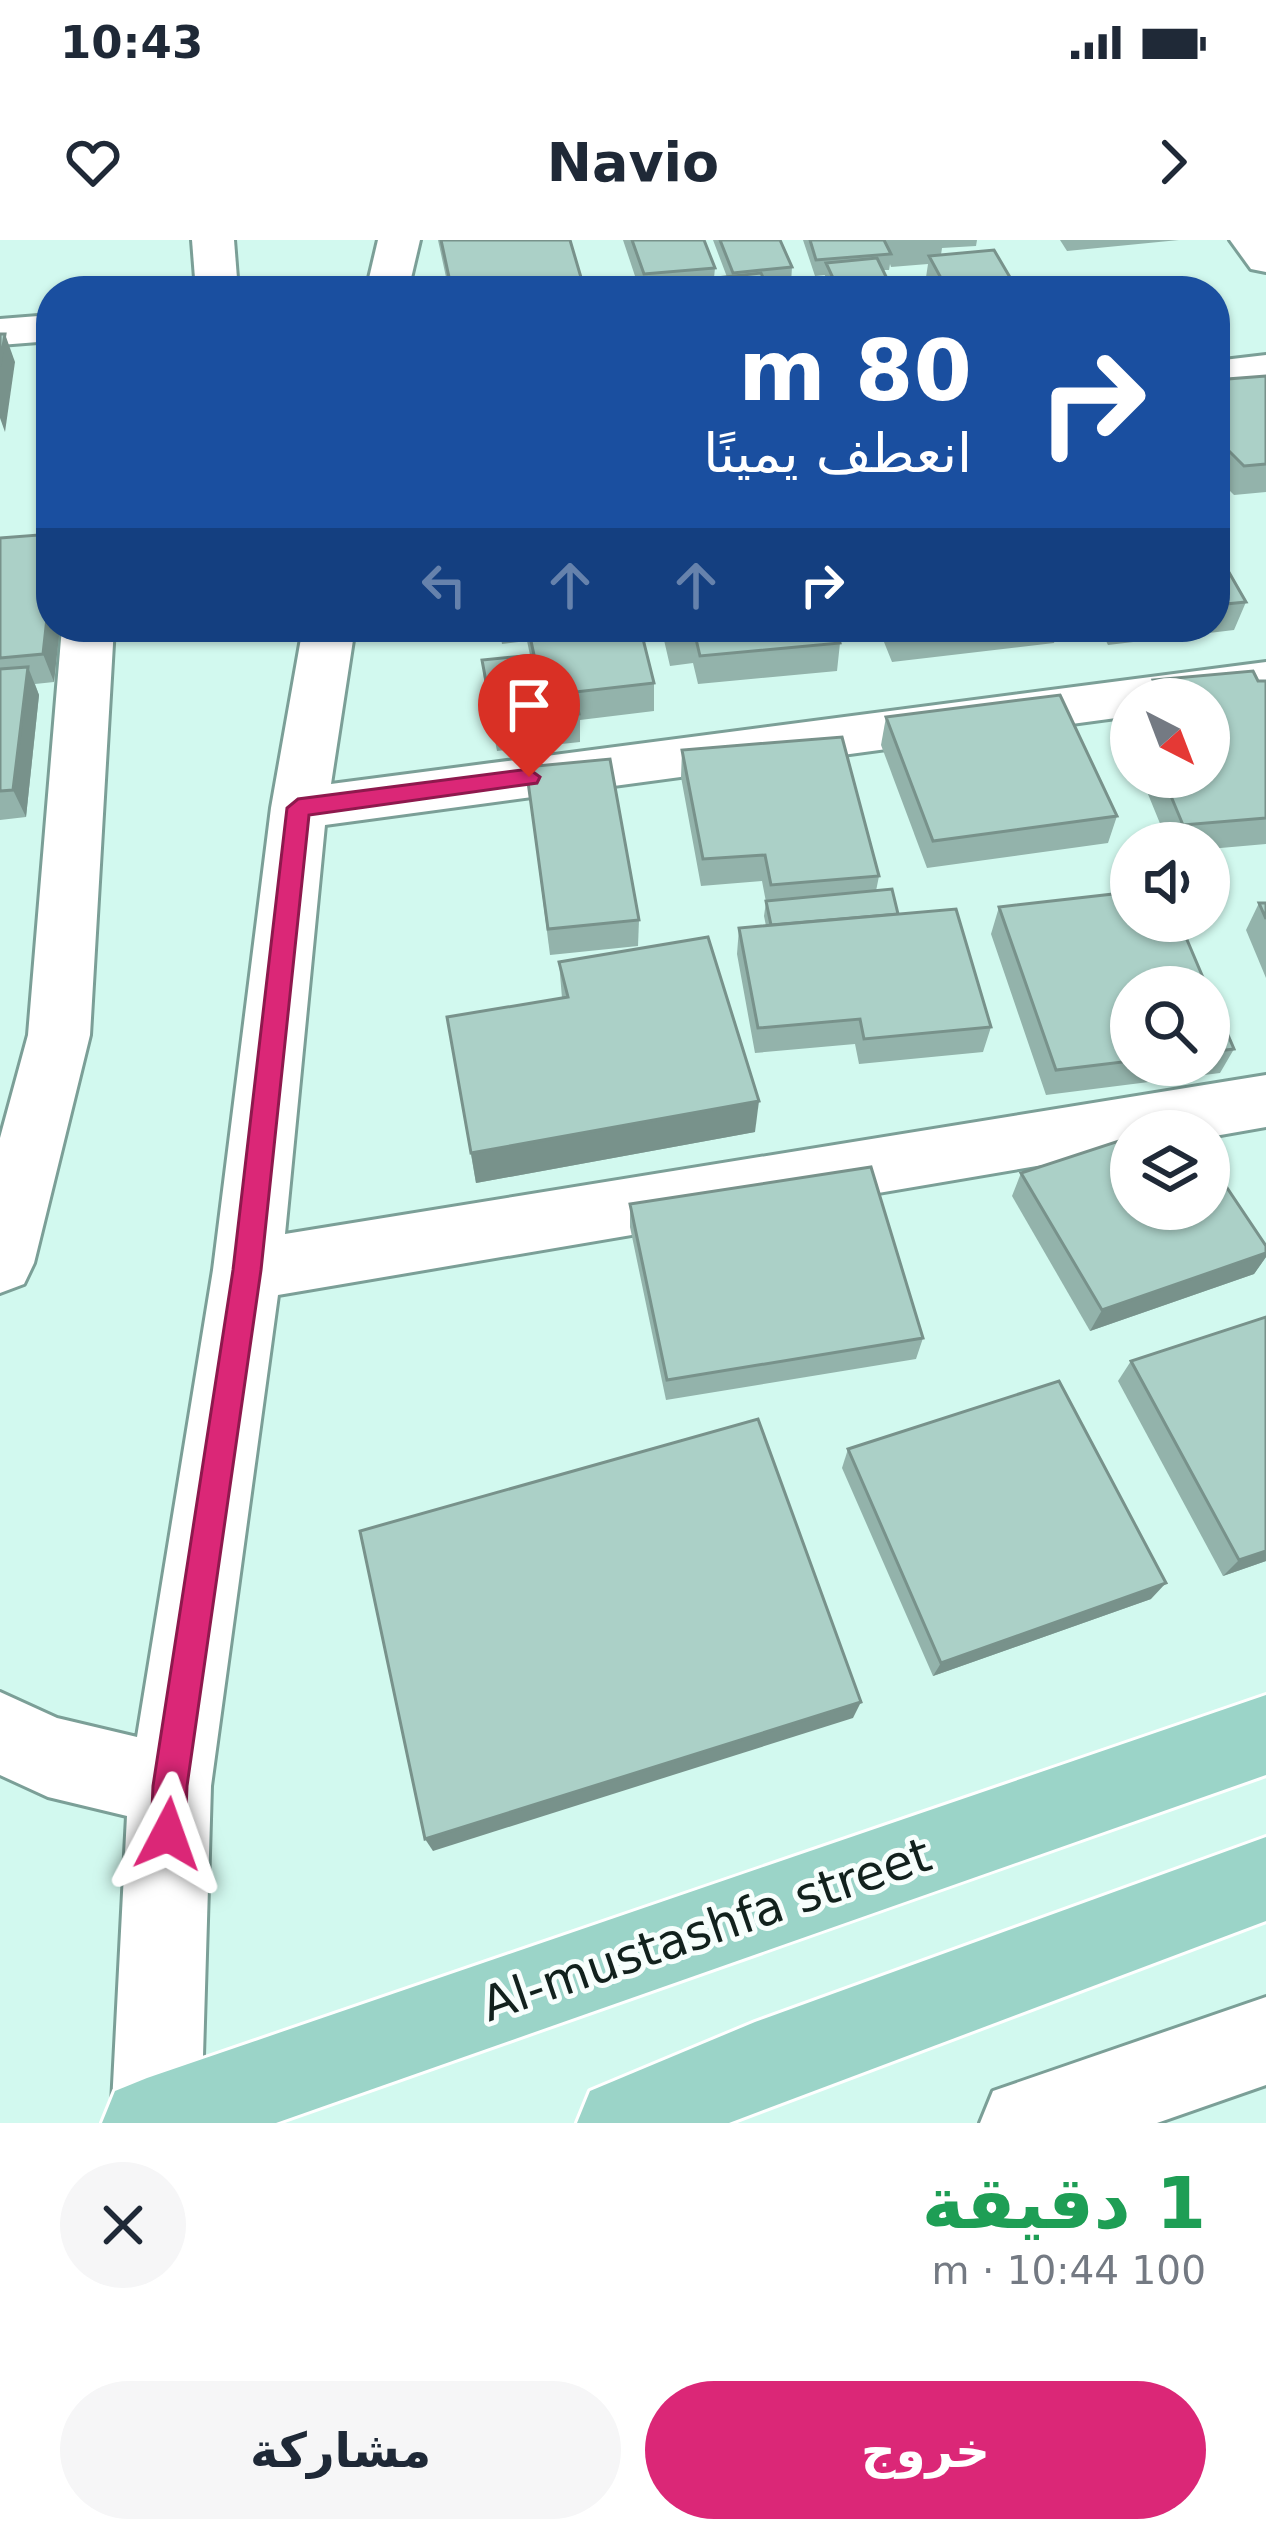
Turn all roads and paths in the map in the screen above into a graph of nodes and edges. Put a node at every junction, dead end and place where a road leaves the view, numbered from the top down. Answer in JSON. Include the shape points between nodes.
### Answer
{"nodes":[{"id":1,"x":213,"y":240,"type":"edge"},
{"id":2,"x":399,"y":240,"type":"edge"},
{"id":3,"x":1251,"y":240,"type":"edge"},
{"id":4,"x":1266,"y":260,"type":"edge"},
{"id":5,"x":216,"y":276,"type":"edge"},
{"id":6,"x":391,"y":276,"type":"edge"},
{"id":7,"x":36,"y":329,"type":"edge"},
{"id":8,"x":0,"y":332,"type":"edge"},
{"id":9,"x":1266,"y":368,"type":"edge"},
{"id":10,"x":1230,"y":372,"type":"edge"},
{"id":11,"x":86,"y":642,"type":"edge"},
{"id":12,"x":326,"y":642,"type":"edge"},
{"id":13,"x":1266,"y":680,"type":"edge"},
{"id":14,"x":298,"y":808,"type":"junction"},
{"id":15,"x":29,"y":1039,"type":"edge"},
{"id":16,"x":1266,"y":1101,"type":"edge"},
{"id":17,"x":0,"y":1263,"type":"edge"},
{"id":18,"x":247,"y":1270,"type":"junction"},
{"id":19,"x":0,"y":1732,"type":"edge"},
{"id":20,"x":1266,"y":1736,"type":"edge"},
{"id":21,"x":170,"y":1786,"type":"junction"},
{"id":22,"x":1266,"y":1879,"type":"edge"},
{"id":23,"x":1266,"y":2041,"type":"edge"},
{"id":24,"x":153,"y":2122,"type":"edge"},
{"id":25,"x":622,"y":2123,"type":"edge"},
{"id":26,"x":1025,"y":2123,"type":"edge"}],
"edges":[{"from":1,"to":5,"type":"street"},
{"from":2,"to":6,"type":"street"},
{"from":3,"to":4,"type":"street"},
{"from":7,"to":8,"type":"street"},
{"from":9,"to":10,"type":"street"},
{"from":11,"to":15,"type":"street"},
{"from":12,"to":14,"type":"street"},
{"from":13,"to":14,"type":"street"},
{"from":14,"to":18,"type":"street"},
{"from":15,"to":17,"type":"street"},
{"from":16,"to":18,"type":"street"},
{"from":18,"to":21,"type":"street"},
{"from":19,"to":21,"type":"street","via":[[49,1756]]},
{"from":20,"to":24,"type":"main road","name":"Al-mustashfa street"},
{"from":21,"to":24,"type":"street"},
{"from":22,"to":25,"type":"main road"},
{"from":23,"to":26,"type":"street"}]}
